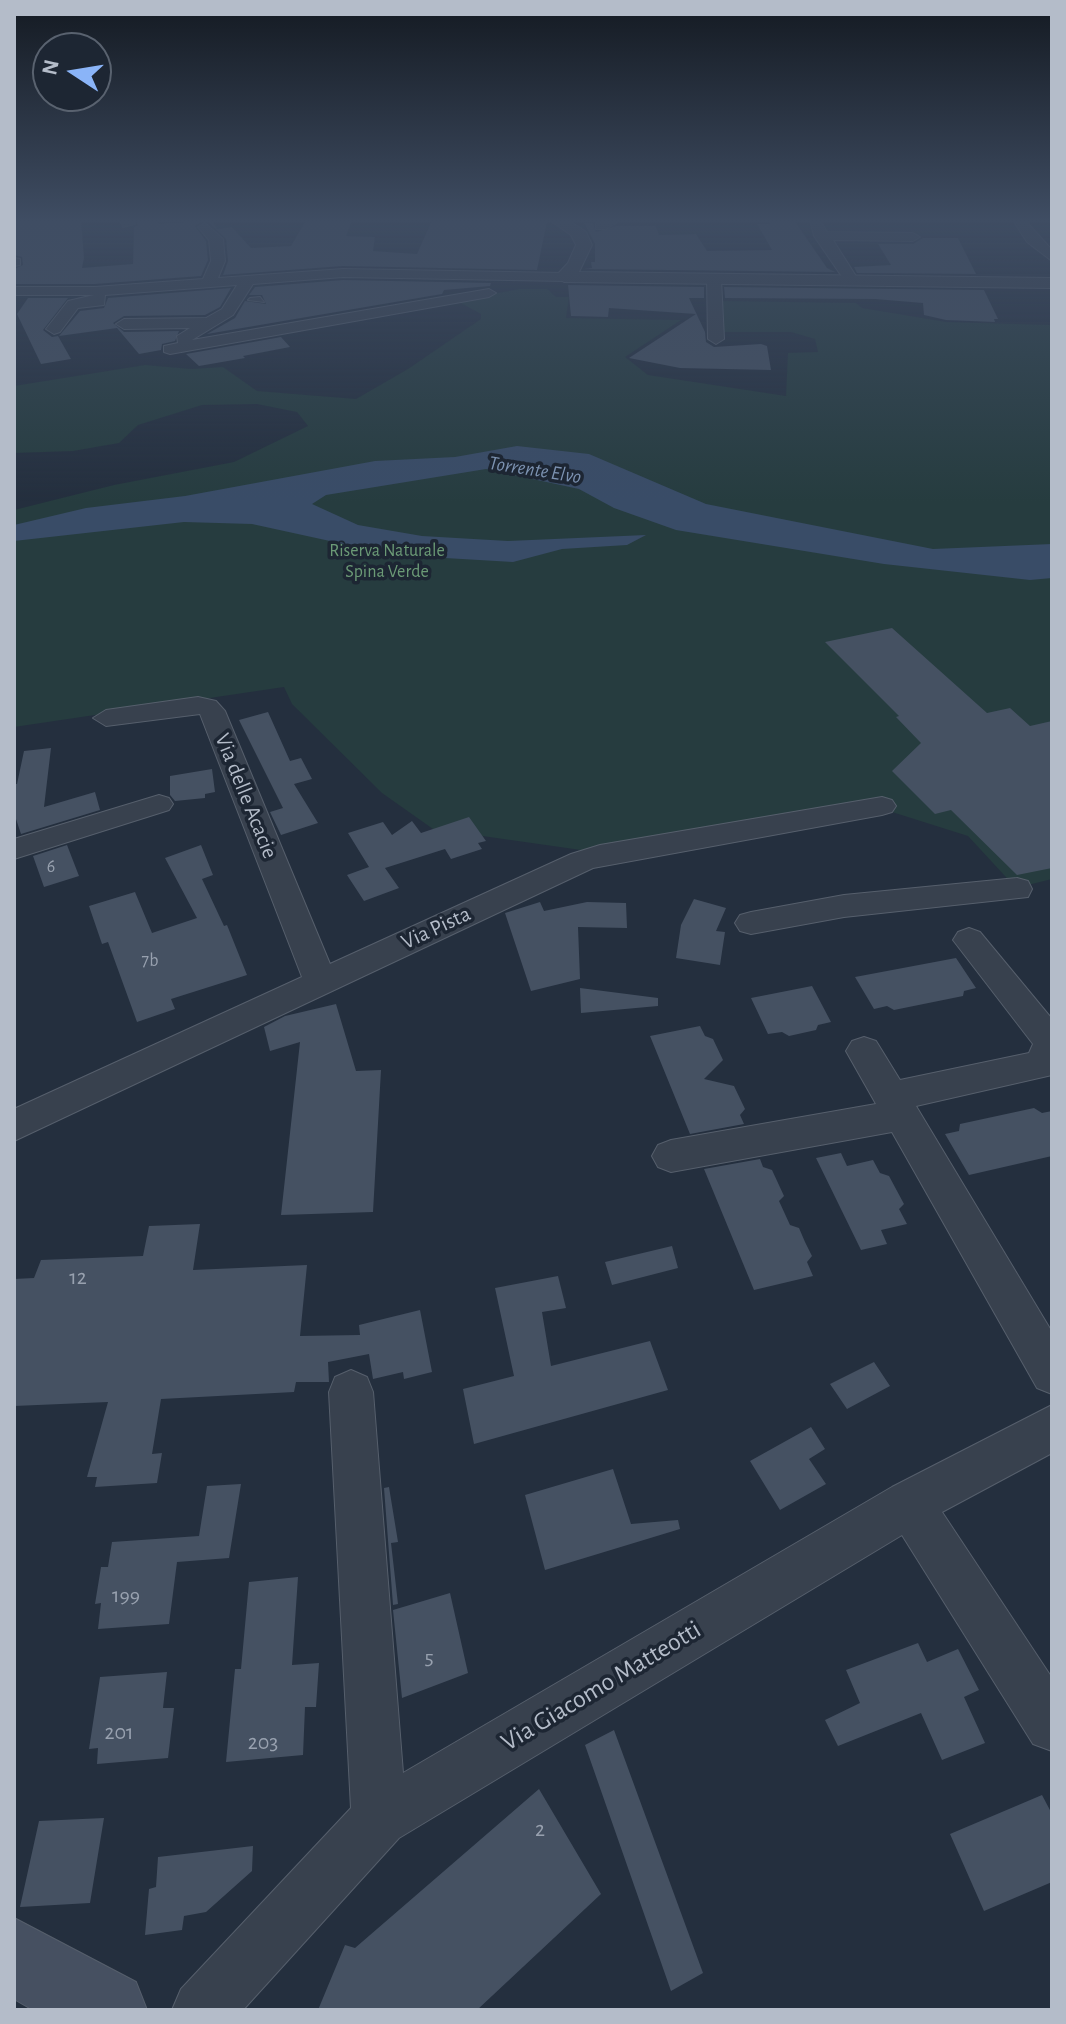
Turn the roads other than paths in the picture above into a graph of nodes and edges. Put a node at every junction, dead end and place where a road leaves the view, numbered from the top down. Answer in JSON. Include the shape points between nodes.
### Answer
{"nodes":[{"id":1,"x":66,"y":313,"type":"edge"},
{"id":2,"x":224,"y":313,"type":"edge"},
{"id":3,"x":257,"y":313,"type":"edge"},
{"id":4,"x":373,"y":313,"type":"edge"},
{"id":5,"x":715,"y":313,"type":"edge"},
{"id":6,"x":210,"y":318,"type":"junction"},
{"id":7,"x":257,"y":323,"type":"dead end"},
{"id":8,"x":124,"y":324,"type":"dead end"},
{"id":9,"x":54,"y":329,"type":"dead end"},
{"id":10,"x":716,"y":339,"type":"dead end"},
{"id":11,"x":106,"y":718,"type":"dead end"},
{"id":12,"x":159,"y":804,"type":"dead end"},
{"id":13,"x":882,"y":806,"type":"dead end"},
{"id":14,"x":14,"y":849,"type":"edge"},
{"id":15,"x":1017,"y":889,"type":"dead end"},
{"id":16,"x":751,"y":923,"type":"dead end"},
{"id":17,"x":969,"y":940,"type":"dead end"},
{"id":18,"x":321,"y":982,"type":"junction"},
{"id":19,"x":864,"y":1051,"type":"dead end"},
{"id":20,"x":896,"y":1106,"type":"junction"},
{"id":21,"x":14,"y":1126,"type":"edge"},
{"id":22,"x":671,"y":1156,"type":"dead end"},
{"id":23,"x":1052,"y":1373,"type":"edge"},
{"id":24,"x":351,"y":1392,"type":"dead end"},
{"id":25,"x":1052,"y":1428,"type":"edge"},
{"id":26,"x":909,"y":1504,"type":"junction"},
{"id":27,"x":1052,"y":1725,"type":"edge"},
{"id":28,"x":379,"y":1818,"type":"junction"},
{"id":29,"x":14,"y":1956,"type":"edge"},
{"id":30,"x":108,"y":2010,"type":"edge"},
{"id":31,"x":202,"y":2010,"type":"edge"}],
"edges":[{"from":1,"to":9,"type":"street"},
{"from":2,"to":6,"type":"street"},
{"from":3,"to":7,"type":"street"},
{"from":4,"to":6,"type":"street","via":[[170,349]]},
{"from":5,"to":10,"type":"street"},
{"from":6,"to":8,"type":"street"},
{"from":11,"to":18,"type":"street","name":"Via delle Acacie","via":[[198,705],[212,711]]},
{"from":12,"to":14,"type":"street"},
{"from":13,"to":18,"type":"street","name":"Via Pista","via":[[582,861]]},
{"from":15,"to":16,"type":"street","via":[[844,906]]},
{"from":17,"to":20,"type":"street","via":[[1050,1041],[1051,1054],[1040,1065]]},
{"from":18,"to":21,"type":"street","name":"Via Pista"},
{"from":19,"to":20,"type":"street"},
{"from":20,"to":22,"type":"street"},
{"from":20,"to":23,"type":"street"},
{"from":24,"to":28,"type":"street"},
{"from":25,"to":26,"type":"street","name":"Via Giacomo Matteotti"},
{"from":26,"to":27,"type":"street"},
{"from":26,"to":28,"type":"street","name":"Via Giacomo Matteotti"},
{"from":28,"to":31,"type":"street","name":"Via Giacomo Matteotti"},
{"from":29,"to":30,"type":"main road"}]}
